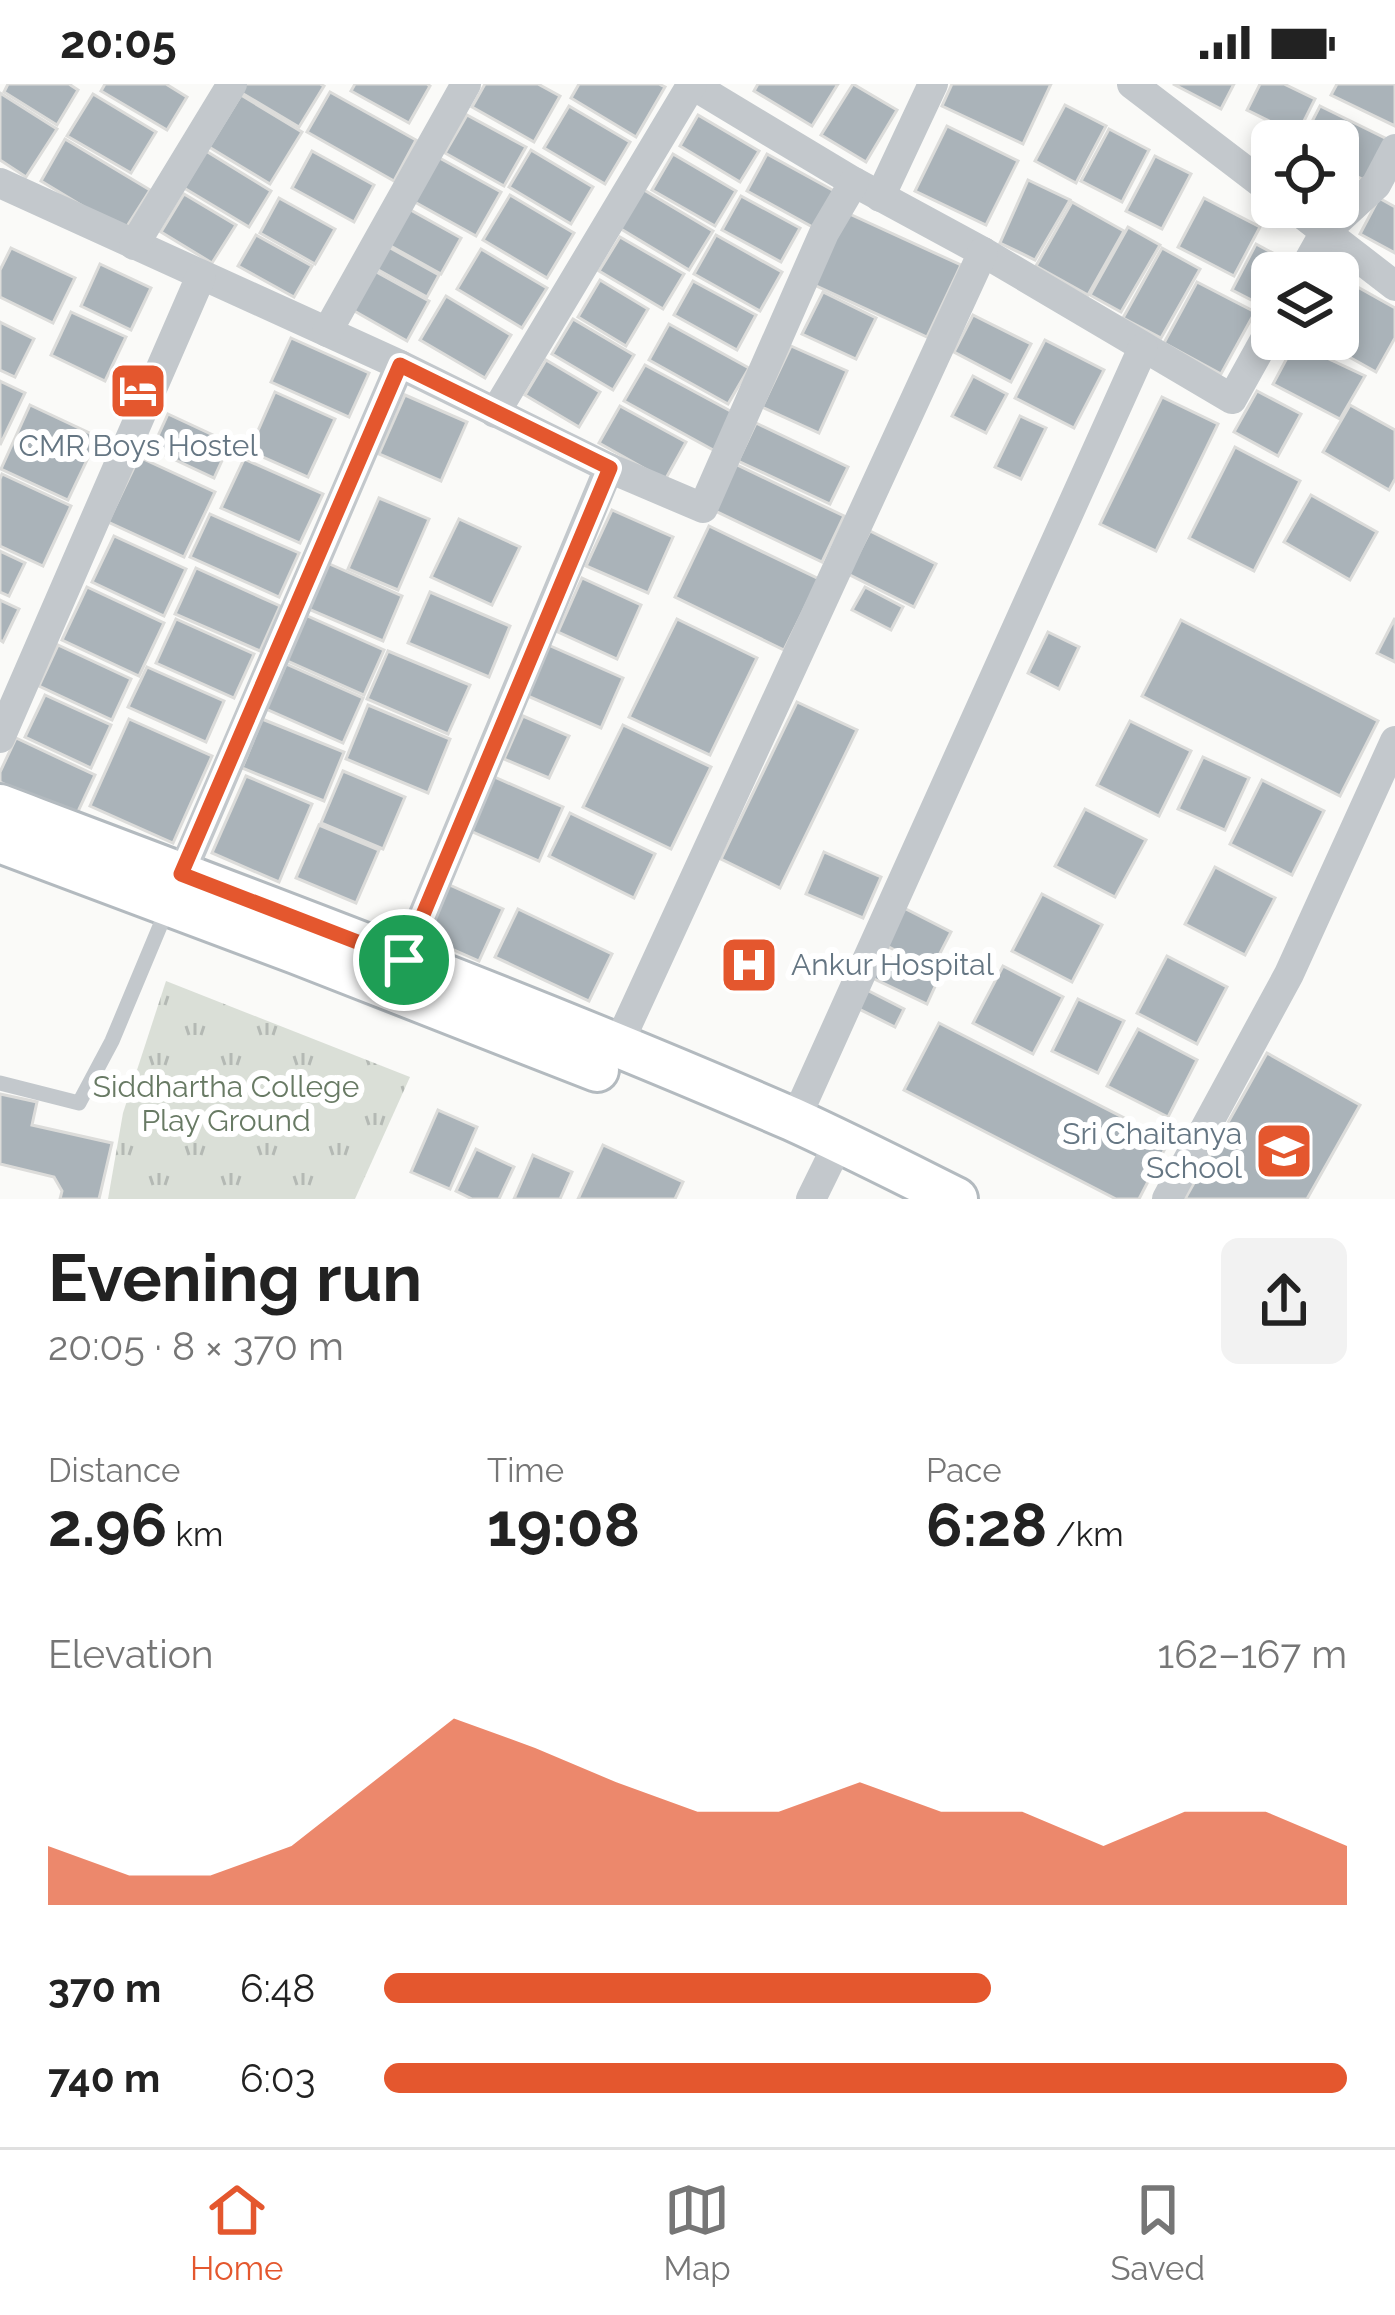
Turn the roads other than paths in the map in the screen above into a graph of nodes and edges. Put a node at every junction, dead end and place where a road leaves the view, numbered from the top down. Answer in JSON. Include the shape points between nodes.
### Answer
{"nodes":[{"id":1,"x":232,"y":84,"type":"edge"},
{"id":2,"x":466,"y":84,"type":"edge"},
{"id":3,"x":692,"y":84,"type":"edge"},
{"id":4,"x":934,"y":84,"type":"edge"},
{"id":5,"x":1132,"y":84,"type":"edge"},
{"id":6,"x":1395,"y":149,"type":"edge"},
{"id":7,"x":1251,"y":175,"type":"edge"},
{"id":8,"x":6,"y":187,"type":"edge"},
{"id":9,"x":867,"y":190,"type":"junction"},
{"id":10,"x":0,"y":220,"type":"edge"},
{"id":11,"x":1320,"y":228,"type":"edge"},
{"id":12,"x":1325,"y":232,"type":"junction"},
{"id":13,"x":134,"y":245,"type":"junction"},
{"id":14,"x":983,"y":252,"type":"junction"},
{"id":15,"x":1314,"y":252,"type":"edge"},
{"id":16,"x":201,"y":276,"type":"junction"},
{"id":17,"x":1395,"y":286,"type":"edge"},
{"id":18,"x":327,"y":332,"type":"junction"},
{"id":19,"x":1143,"y":348,"type":"junction"},
{"id":20,"x":1254,"y":360,"type":"edge"},
{"id":21,"x":400,"y":365,"type":"junction"},
{"id":22,"x":495,"y":413,"type":"junction"},
{"id":23,"x":610,"y":468,"type":"junction"},
{"id":24,"x":0,"y":737,"type":"edge"},
{"id":25,"x":1395,"y":741,"type":"edge"},
{"id":26,"x":0,"y":806,"type":"edge"},
{"id":27,"x":0,"y":841,"type":"edge"},
{"id":28,"x":175,"y":889,"type":"junction"},
{"id":29,"x":404,"y":960,"type":"junction"},
{"id":30,"x":617,"y":1047,"type":"junction"},
{"id":31,"x":0,"y":1083,"type":"edge"},
{"id":32,"x":795,"y":1120,"type":"junction"},
{"id":33,"x":826,"y":1169,"type":"edge"},
{"id":34,"x":889,"y":1199,"type":"edge"},
{"id":35,"x":956,"y":1199,"type":"edge"},
{"id":36,"x":1167,"y":1199,"type":"edge"}],
"edges":[{"from":1,"to":13,"type":"street"},
{"from":2,"to":18,"type":"street"},
{"from":3,"to":9,"type":"street"},
{"from":3,"to":22,"type":"street"},
{"from":4,"to":9,"type":"street"},
{"from":5,"to":7,"type":"street"},
{"from":6,"to":12,"type":"street","via":[[1376,185]]},
{"from":8,"to":10,"type":"street"},
{"from":8,"to":13,"type":"street"},
{"from":9,"to":14,"type":"street"},
{"from":9,"to":23,"type":"street","via":[[824,233],[703,508]]},
{"from":11,"to":12,"type":"street"},
{"from":12,"to":15,"type":"street"},
{"from":12,"to":17,"type":"street"},
{"from":13,"to":16,"type":"street"},
{"from":14,"to":19,"type":"street"},
{"from":14,"to":30,"type":"street"},
{"from":16,"to":18,"type":"street"},
{"from":16,"to":24,"type":"street"},
{"from":18,"to":21,"type":"street"},
{"from":19,"to":20,"type":"street","via":[[1232,399]]},
{"from":19,"to":32,"type":"street"},
{"from":21,"to":22,"type":"street"},
{"from":21,"to":28,"type":"street"},
{"from":22,"to":23,"type":"street"},
{"from":23,"to":29,"type":"street"},
{"from":25,"to":36,"type":"street","via":[[1289,974]]},
{"from":26,"to":28,"type":"street"},
{"from":27,"to":28,"type":"street"},
{"from":28,"to":29,"type":"street"},
{"from":28,"to":31,"type":"lane","via":[[79,1103]]},
{"from":28,"to":33,"type":"street","via":[[754,1131]]},
{"from":29,"to":30,"type":"street"},
{"from":30,"to":32,"type":"street"},
{"from":32,"to":33,"type":"street"},
{"from":33,"to":34,"type":"street"},
{"from":33,"to":35,"type":"street"}]}
